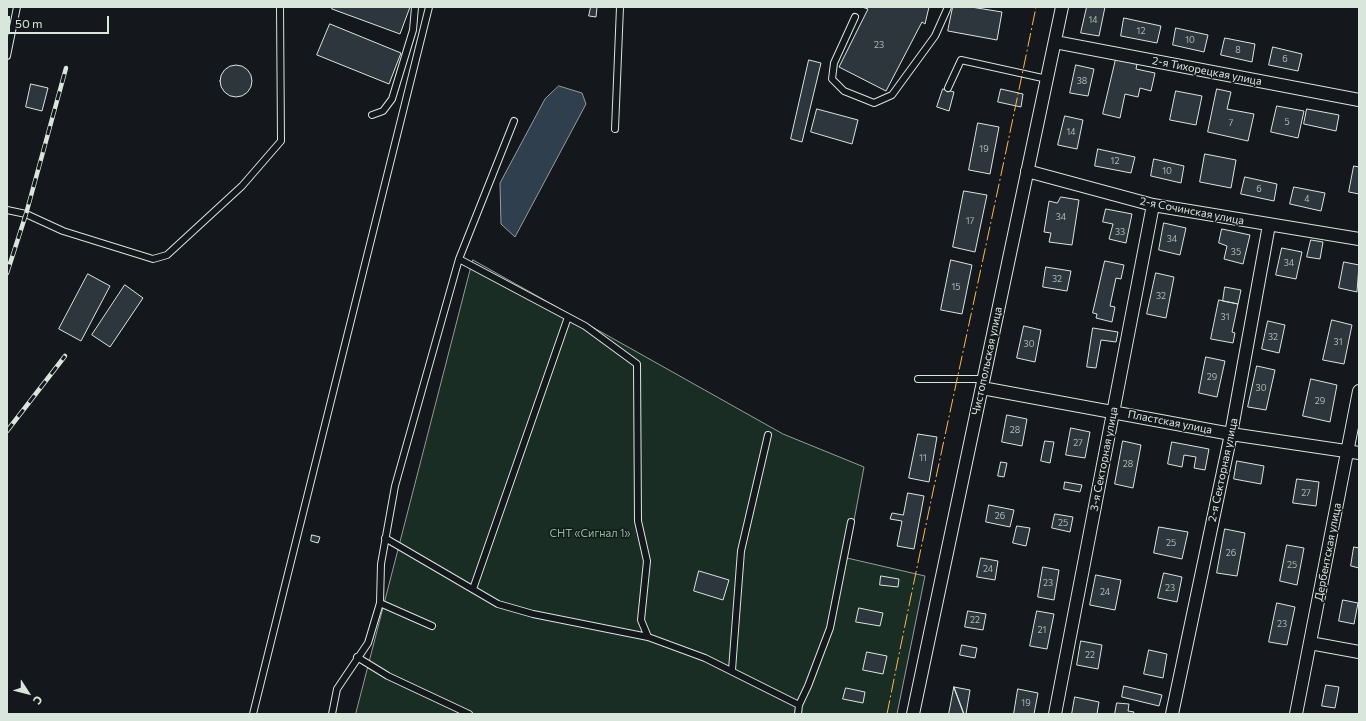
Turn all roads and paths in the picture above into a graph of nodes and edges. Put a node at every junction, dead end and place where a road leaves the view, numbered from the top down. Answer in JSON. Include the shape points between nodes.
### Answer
{"nodes":[{"id":1,"x":17,"y":7,"type":"edge"},
{"id":2,"x":280,"y":7,"type":"edge"},
{"id":3,"x":415,"y":7,"type":"edge"},
{"id":4,"x":429,"y":7,"type":"edge"},
{"id":5,"x":620,"y":7,"type":"edge"},
{"id":6,"x":948,"y":7,"type":"edge"},
{"id":7,"x":1062,"y":7,"type":"edge"},
{"id":8,"x":855,"y":17,"type":"dead end"},
{"id":9,"x":1055,"y":42,"type":"junction"},
{"id":10,"x":7,"y":56,"type":"edge"},
{"id":11,"x":1047,"y":79,"type":"junction"},
{"id":12,"x":948,"y":88,"type":"dead end"},
{"id":13,"x":1359,"y":100,"type":"edge"},
{"id":14,"x":372,"y":115,"type":"dead end"},
{"id":15,"x":514,"y":121,"type":"dead end"},
{"id":16,"x":616,"y":129,"type":"dead end"},
{"id":17,"x":1027,"y":171,"type":"junction"},
{"id":18,"x":1153,"y":205,"type":"junction"},
{"id":19,"x":7,"y":210,"type":"edge"},
{"id":20,"x":1269,"y":225,"type":"junction"},
{"id":21,"x":1359,"y":238,"type":"edge"},
{"id":22,"x":459,"y":259,"type":"junction"},
{"id":23,"x":568,"y":317,"type":"junction"},
{"id":24,"x":918,"y":379,"type":"dead end"},
{"id":25,"x":983,"y":383,"type":"junction"},
{"id":26,"x":1359,"y":391,"type":"edge"},
{"id":27,"x":1113,"y":411,"type":"junction"},
{"id":28,"x":1231,"y":434,"type":"junction"},
{"id":29,"x":768,"y":435,"type":"dead end"},
{"id":30,"x":1347,"y":450,"type":"junction"},
{"id":31,"x":1359,"y":453,"type":"edge"},
{"id":32,"x":851,"y":522,"type":"dead end"},
{"id":33,"x":386,"y":538,"type":"junction"},
{"id":34,"x":473,"y":589,"type":"junction"},
{"id":35,"x":380,"y":603,"type":"junction"},
{"id":36,"x":432,"y":626,"type":"dead end"},
{"id":37,"x":648,"y":637,"type":"junction"},
{"id":38,"x":1310,"y":643,"type":"junction"},
{"id":39,"x":1359,"y":652,"type":"edge"},
{"id":40,"x":358,"y":657,"type":"junction"},
{"id":41,"x":732,"y":670,"type":"junction"},
{"id":42,"x":799,"y":705,"type":"junction"},
{"id":43,"x":253,"y":714,"type":"edge"},
{"id":44,"x":332,"y":714,"type":"edge"},
{"id":45,"x":469,"y":714,"type":"edge"},
{"id":46,"x":798,"y":714,"type":"edge"},
{"id":47,"x":913,"y":714,"type":"edge"},
{"id":48,"x":1055,"y":714,"type":"edge"},
{"id":49,"x":1172,"y":714,"type":"edge"},
{"id":50,"x":1296,"y":714,"type":"edge"}],
"edges":[{"from":1,"to":10,"type":"lane"},
{"from":2,"to":19,"type":"lane","via":[[281,141],[242,186],[167,255],[152,259],[63,231],[26,214]]},
{"from":3,"to":14,"type":"lane","via":[[413,30],[392,99],[383,111]]},
{"from":4,"to":43,"type":"lane"},
{"from":5,"to":16,"type":"lane"},
{"from":6,"to":8,"type":"lane","via":[[935,36],[892,94],[874,102],[844,91],[832,79],[834,63]]},
{"from":7,"to":9,"type":"street","name":"Чистопольская улица"},
{"from":9,"to":11,"type":"street","name":"Чистопольская улица"},
{"from":9,"to":13,"type":"street","name":"2-я Тихорецкая улица"},
{"from":11,"to":12,"type":"lane","via":[[961,60]]},
{"from":11,"to":17,"type":"street","name":"Чистопольская улица"},
{"from":15,"to":22,"type":"lane"},
{"from":17,"to":18,"type":"street","name":"2-я Сочинская улица"},
{"from":17,"to":25,"type":"street","name":"Чистопольская улица"},
{"from":18,"to":20,"type":"street","name":"2-я Сочинская улица"},
{"from":18,"to":27,"type":"street","name":"3-я Секторная улица"},
{"from":20,"to":21,"type":"street","name":"2-я Сочинская улица"},
{"from":20,"to":28,"type":"street","name":"2-я Секторная улица"},
{"from":22,"to":23,"type":"lane"},
{"from":22,"to":33,"type":"lane","via":[[395,486]]},
{"from":23,"to":34,"type":"lane"},
{"from":23,"to":37,"type":"lane","via":[[585,326],[637,364],[638,522],[647,561],[641,620]]},
{"from":24,"to":25,"type":"lane"},
{"from":25,"to":27,"type":"street","name":"Пластская улица"},
{"from":25,"to":47,"type":"street","name":"Чистопольская улица"},
{"from":26,"to":30,"type":"street","name":"Дербентская улица"},
{"from":27,"to":28,"type":"street","name":"Пластская улица"},
{"from":27,"to":48,"type":"street","name":"3-я Секторная улица"},
{"from":28,"to":30,"type":"street","name":"Пластская улица"},
{"from":28,"to":49,"type":"street","name":"2-я Секторная улица"},
{"from":29,"to":41,"type":"lane","via":[[741,551]]},
{"from":30,"to":31,"type":"street","name":"Пластская улица"},
{"from":30,"to":38,"type":"street","name":"Дербентская улица"},
{"from":32,"to":42,"type":"lane","via":[[830,628]]},
{"from":33,"to":34,"type":"lane"},
{"from":33,"to":35,"type":"lane","via":[[381,564]]},
{"from":34,"to":37,"type":"lane","via":[[498,604],[519,610]]},
{"from":35,"to":36,"type":"lane"},
{"from":35,"to":40,"type":"lane","via":[[368,643]]},
{"from":37,"to":41,"type":"lane"},
{"from":38,"to":39,"type":"street"},
{"from":38,"to":50,"type":"street","name":"Дербентская улица"},
{"from":40,"to":44,"type":"lane","via":[[337,689]]},
{"from":40,"to":45,"type":"lane","via":[[388,676]]},
{"from":41,"to":42,"type":"lane"},
{"from":42,"to":46,"type":"lane"}]}
